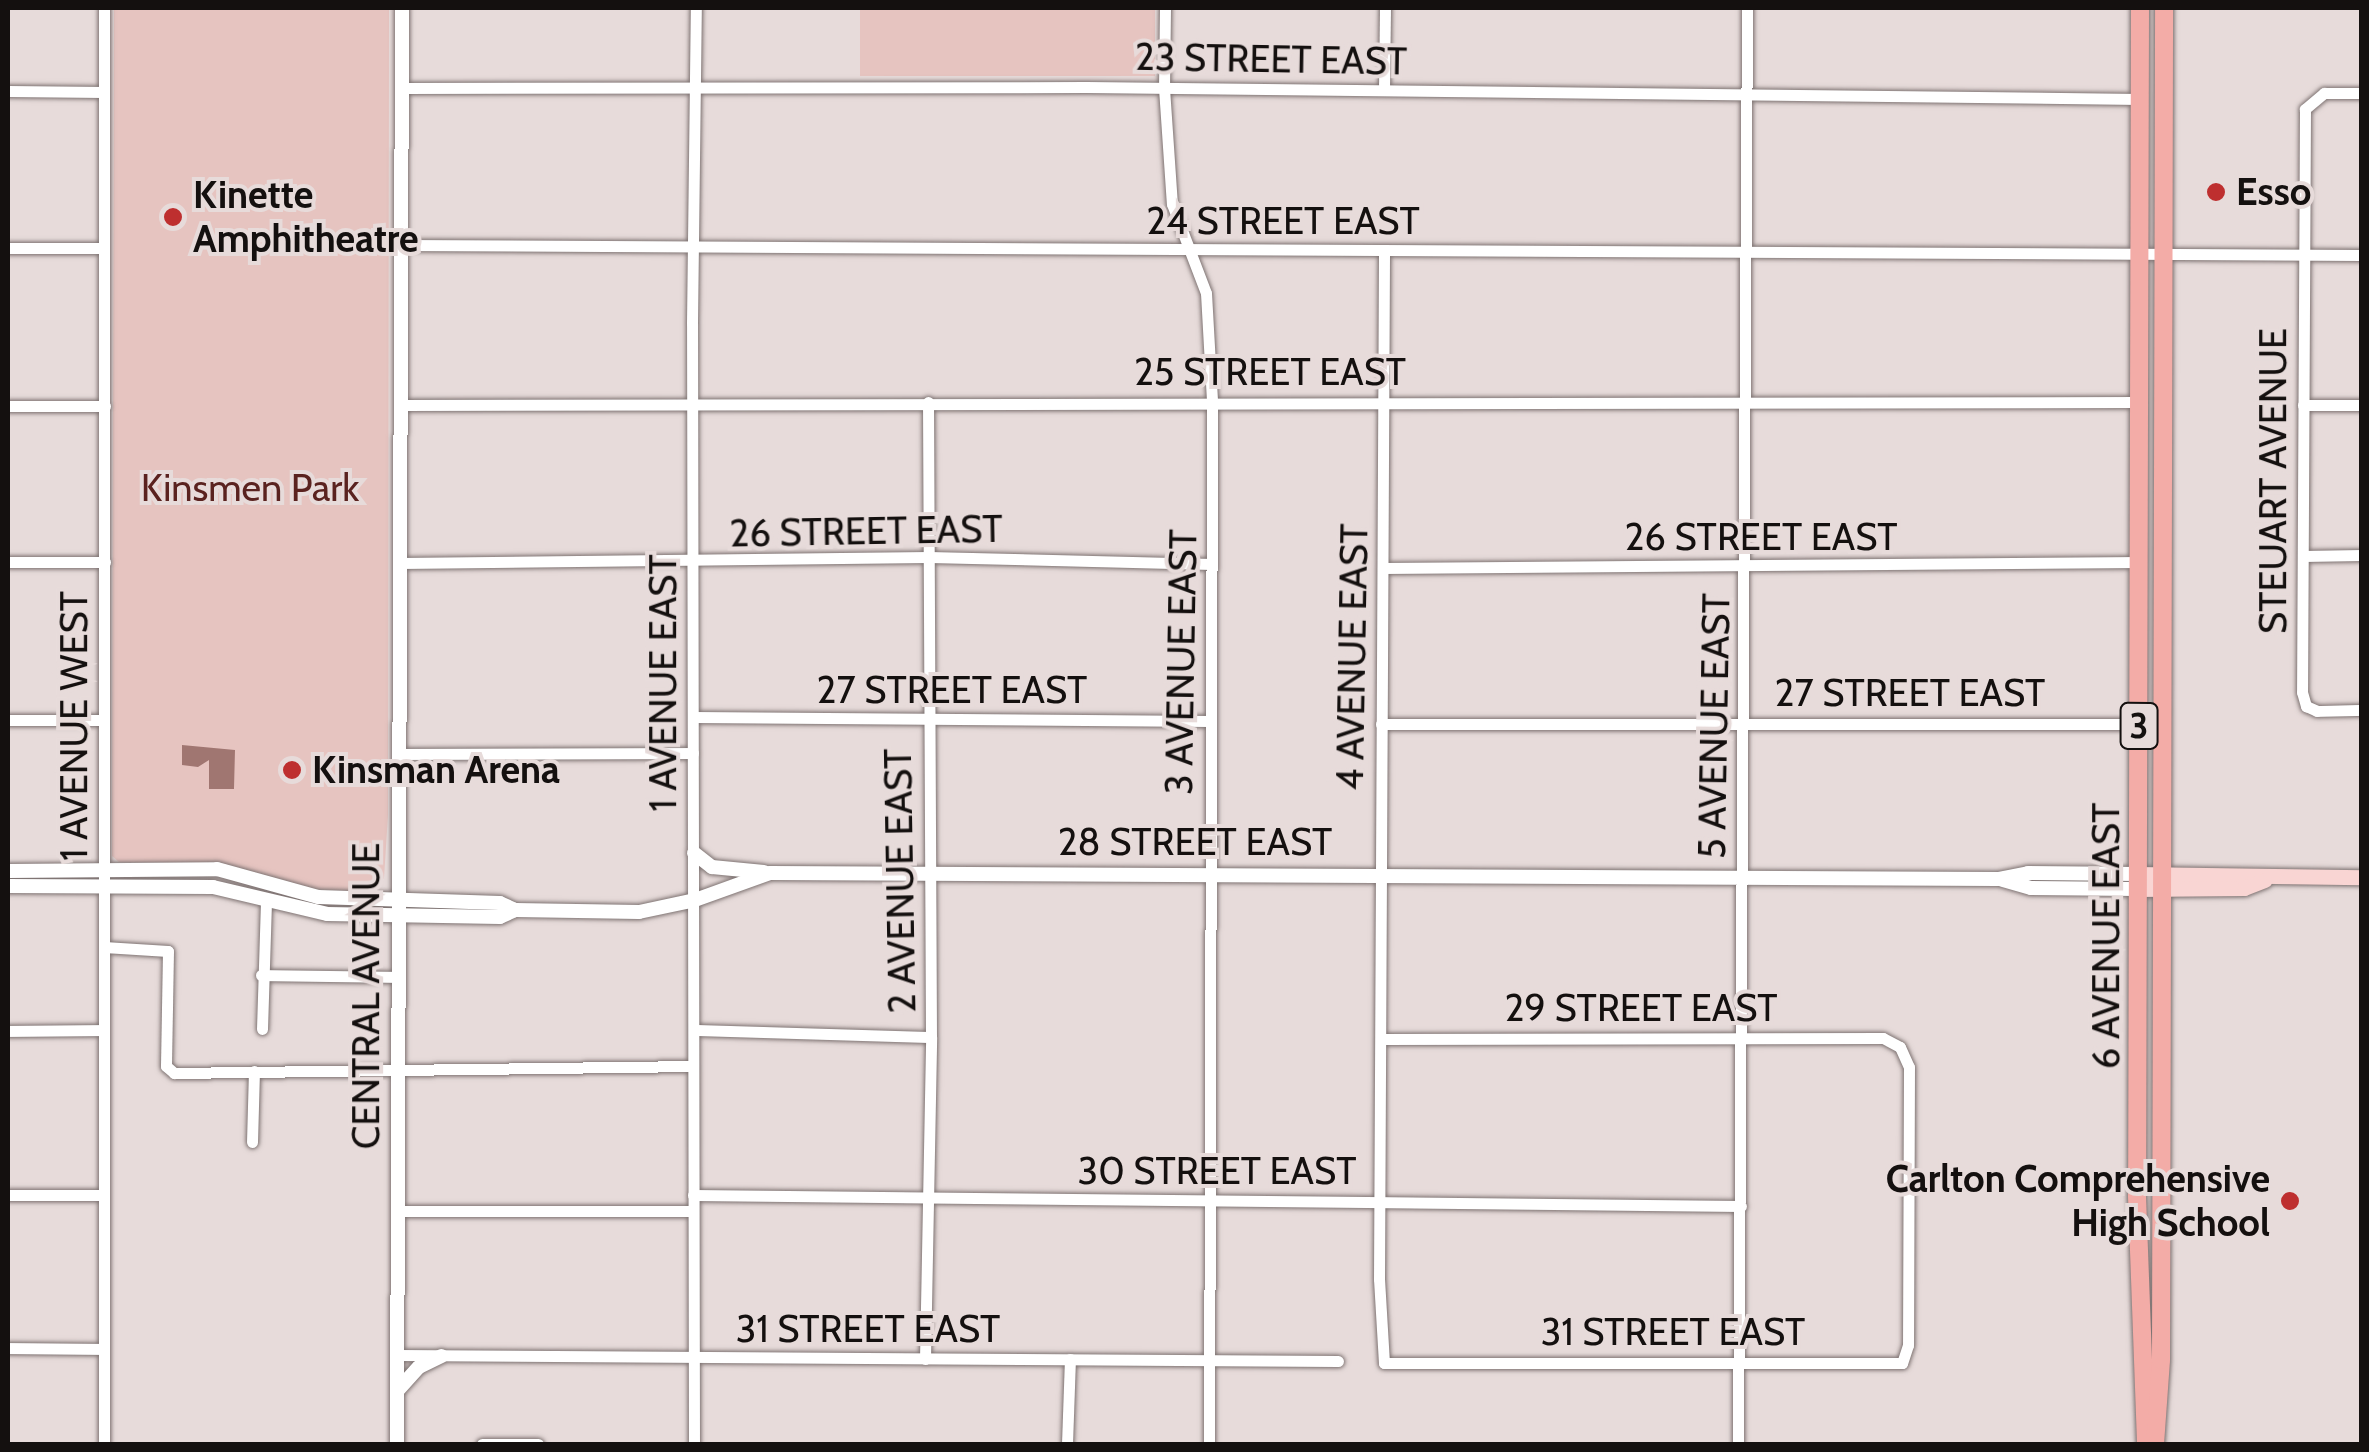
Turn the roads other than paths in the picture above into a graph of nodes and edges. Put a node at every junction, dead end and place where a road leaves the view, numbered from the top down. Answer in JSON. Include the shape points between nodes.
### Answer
{"nodes":[{"id":1,"x":104,"y":8,"type":"edge"},
{"id":2,"x":402,"y":8,"type":"edge"},
{"id":3,"x":696,"y":8,"type":"edge"},
{"id":4,"x":1165,"y":8,"type":"edge"},
{"id":5,"x":1385,"y":8,"type":"edge"},
{"id":6,"x":1747,"y":8,"type":"edge"},
{"id":7,"x":2140,"y":8,"type":"edge"},
{"id":8,"x":2164,"y":8,"type":"edge"},
{"id":9,"x":402,"y":88,"type":"junction"},
{"id":10,"x":696,"y":88,"type":"junction"},
{"id":11,"x":1164,"y":88,"type":"junction"},
{"id":12,"x":1384,"y":90,"type":"junction"},
{"id":13,"x":8,"y":91,"type":"edge"},
{"id":14,"x":104,"y":92,"type":"junction"},
{"id":15,"x":2362,"y":93,"type":"edge"},
{"id":16,"x":1746,"y":96,"type":"junction"},
{"id":17,"x":2140,"y":100,"type":"junction"},
{"id":18,"x":402,"y":245,"type":"junction"},
{"id":19,"x":696,"y":247,"type":"junction"},
{"id":20,"x":8,"y":248,"type":"edge"},
{"id":21,"x":103,"y":248,"type":"junction"},
{"id":22,"x":1190,"y":250,"type":"junction"},
{"id":23,"x":1384,"y":252,"type":"junction"},
{"id":24,"x":2140,"y":253,"type":"junction"},
{"id":25,"x":2164,"y":253,"type":"junction"},
{"id":26,"x":1746,"y":254,"type":"junction"},
{"id":27,"x":2305,"y":255,"type":"junction"},
{"id":28,"x":2362,"y":255,"type":"edge"},
{"id":29,"x":1212,"y":401,"type":"junction"},
{"id":30,"x":928,"y":402,"type":"junction"},
{"id":31,"x":1384,"y":402,"type":"junction"},
{"id":32,"x":2138,"y":402,"type":"junction"},
{"id":33,"x":692,"y":403,"type":"junction"},
{"id":34,"x":400,"y":404,"type":"junction"},
{"id":35,"x":1745,"y":405,"type":"junction"},
{"id":36,"x":2303,"y":405,"type":"junction"},
{"id":37,"x":2362,"y":405,"type":"edge"},
{"id":38,"x":8,"y":406,"type":"edge"},
{"id":39,"x":105,"y":406,"type":"junction"},
{"id":40,"x":2362,"y":555,"type":"edge"},
{"id":41,"x":2304,"y":556,"type":"junction"},
{"id":42,"x":930,"y":557,"type":"junction"},
{"id":43,"x":8,"y":562,"type":"edge"},
{"id":44,"x":105,"y":562,"type":"junction"},
{"id":45,"x":2140,"y":562,"type":"junction"},
{"id":46,"x":400,"y":563,"type":"junction"},
{"id":47,"x":693,"y":563,"type":"junction"},
{"id":48,"x":1212,"y":564,"type":"junction"},
{"id":49,"x":1383,"y":568,"type":"junction"},
{"id":50,"x":1745,"y":568,"type":"junction"},
{"id":51,"x":2362,"y":710,"type":"edge"},
{"id":52,"x":693,"y":717,"type":"junction"},
{"id":53,"x":8,"y":720,"type":"edge"},
{"id":54,"x":103,"y":720,"type":"junction"},
{"id":55,"x":928,"y":720,"type":"junction"},
{"id":56,"x":1210,"y":721,"type":"junction"},
{"id":57,"x":1744,"y":723,"type":"junction"},
{"id":58,"x":1381,"y":724,"type":"junction"},
{"id":59,"x":2139,"y":724,"type":"junction"},
{"id":60,"x":693,"y":753,"type":"junction"},
{"id":61,"x":399,"y":754,"type":"junction"},
{"id":62,"x":694,"y":853,"type":"junction"},
{"id":63,"x":103,"y":869,"type":"junction"},
{"id":64,"x":8,"y":871,"type":"edge"},
{"id":65,"x":928,"y":872,"type":"junction"},
{"id":66,"x":770,"y":873,"type":"junction"},
{"id":67,"x":1209,"y":874,"type":"junction"},
{"id":68,"x":1381,"y":876,"type":"junction"},
{"id":69,"x":2362,"y":876,"type":"edge"},
{"id":70,"x":1742,"y":878,"type":"junction"},
{"id":71,"x":2137,"y":882,"type":"junction"},
{"id":72,"x":2161,"y":882,"type":"junction"},
{"id":73,"x":8,"y":886,"type":"edge"},
{"id":74,"x":104,"y":887,"type":"junction"},
{"id":75,"x":695,"y":900,"type":"junction"},
{"id":76,"x":266,"y":902,"type":"junction"},
{"id":77,"x":399,"y":908,"type":"junction"},
{"id":78,"x":104,"y":947,"type":"junction"},
{"id":79,"x":261,"y":976,"type":"junction"},
{"id":80,"x":398,"y":977,"type":"junction"},
{"id":81,"x":262,"y":1029,"type":"dead end"},
{"id":82,"x":103,"y":1030,"type":"junction"},
{"id":83,"x":694,"y":1030,"type":"junction"},
{"id":84,"x":8,"y":1031,"type":"edge"},
{"id":85,"x":931,"y":1037,"type":"junction"},
{"id":86,"x":1740,"y":1037,"type":"junction"},
{"id":87,"x":1381,"y":1039,"type":"junction"},
{"id":88,"x":693,"y":1066,"type":"junction"},
{"id":89,"x":398,"y":1068,"type":"junction"},
{"id":90,"x":254,"y":1071,"type":"junction"},
{"id":91,"x":252,"y":1142,"type":"dead end"},
{"id":92,"x":8,"y":1194,"type":"edge"},
{"id":93,"x":103,"y":1195,"type":"junction"},
{"id":94,"x":693,"y":1195,"type":"junction"},
{"id":95,"x":928,"y":1199,"type":"junction"},
{"id":96,"x":1209,"y":1200,"type":"junction"},
{"id":97,"x":1380,"y":1202,"type":"junction"},
{"id":98,"x":1741,"y":1206,"type":"junction"},
{"id":99,"x":398,"y":1211,"type":"junction"},
{"id":100,"x":693,"y":1211,"type":"junction"},
{"id":101,"x":8,"y":1348,"type":"edge"},
{"id":102,"x":104,"y":1349,"type":"junction"},
{"id":103,"x":398,"y":1355,"type":"junction"},
{"id":104,"x":442,"y":1356,"type":"junction"},
{"id":105,"x":693,"y":1358,"type":"junction"},
{"id":106,"x":925,"y":1359,"type":"junction"},
{"id":107,"x":1070,"y":1359,"type":"junction"},
{"id":108,"x":1209,"y":1360,"type":"junction"},
{"id":109,"x":1338,"y":1361,"type":"dead end"},
{"id":110,"x":1739,"y":1362,"type":"junction"},
{"id":111,"x":1384,"y":1363,"type":"joint"},
{"id":112,"x":1902,"y":1363,"type":"joint"},
{"id":113,"x":398,"y":1390,"type":"junction"},
{"id":114,"x":104,"y":1444,"type":"edge"},
{"id":115,"x":398,"y":1444,"type":"edge"},
{"id":116,"x":482,"y":1444,"type":"edge"},
{"id":117,"x":538,"y":1444,"type":"edge"},
{"id":118,"x":694,"y":1444,"type":"edge"},
{"id":119,"x":1067,"y":1444,"type":"edge"},
{"id":120,"x":1208,"y":1444,"type":"edge"},
{"id":121,"x":1738,"y":1444,"type":"edge"},
{"id":122,"x":2146,"y":1444,"type":"edge"},
{"id":123,"x":2156,"y":1444,"type":"edge"}],
"edges":[{"from":1,"to":14,"type":"street","name":"1 AVENUE WEST"},
{"from":2,"to":9,"type":"street","name":"CENTRAL AVENUE"},
{"from":3,"to":10,"type":"street","name":"1 AVENUE EAST"},
{"from":4,"to":11,"type":"street","name":"3 AVENUE EAST"},
{"from":5,"to":12,"type":"street"},
{"from":6,"to":16,"type":"street","name":"5 AVENUE EAST"},
{"from":7,"to":17,"type":"main road","name":"6 AVENUE EAST","number":"3"},
{"from":8,"to":25,"type":"main road","name":"6 AVENUE EAST","number":"3"},
{"from":9,"to":10,"type":"street","name":"23 STREET EAST"},
{"from":9,"to":18,"type":"street","name":"CENTRAL AVENUE"},
{"from":10,"to":11,"type":"street","name":"23 STREET EAST"},
{"from":10,"to":19,"type":"street","name":"1 AVENUE EAST"},
{"from":11,"to":12,"type":"street","name":"23 STREET EAST"},
{"from":11,"to":22,"type":"street","name":"3 AVENUE EAST","via":[[1172,204]]},
{"from":12,"to":16,"type":"street","name":"23 STREET EAST"},
{"from":13,"to":14,"type":"street"},
{"from":14,"to":21,"type":"street","name":"1 AVENUE WEST"},
{"from":15,"to":27,"type":"street","name":"STEUART AVENUE","via":[[2324,93],[2305,109]]},
{"from":16,"to":17,"type":"street","name":"23 STREET EAST"},
{"from":16,"to":26,"type":"street","name":"5 AVENUE EAST"},
{"from":17,"to":24,"type":"main road","name":"6 AVENUE EAST","number":"3"},
{"from":18,"to":19,"type":"street","name":"24 STREET EAST"},
{"from":18,"to":34,"type":"street","name":"CENTRAL AVENUE"},
{"from":19,"to":22,"type":"street","name":"24 STREET EAST"},
{"from":19,"to":33,"type":"street","name":"1 AVENUE EAST"},
{"from":20,"to":21,"type":"street"},
{"from":21,"to":39,"type":"street","name":"1 AVENUE WEST"},
{"from":22,"to":23,"type":"street","name":"24 STREET EAST"},
{"from":22,"to":29,"type":"street","name":"3 AVENUE EAST","via":[[1206,293]]},
{"from":23,"to":26,"type":"street","name":"24 STREET EAST"},
{"from":23,"to":31,"type":"street","name":"4 AVENUE EAST"},
{"from":24,"to":25,"type":"street","name":"24 STREET EAST"},
{"from":24,"to":26,"type":"street","name":"24 STREET EAST"},
{"from":24,"to":32,"type":"main road","name":"6 AVENUE EAST","number":"3"},
{"from":25,"to":27,"type":"street","name":"24 STREET EAST"},
{"from":25,"to":72,"type":"main road","name":"6 AVENUE EAST","number":"3"},
{"from":26,"to":35,"type":"street","name":"5 AVENUE EAST"},
{"from":27,"to":28,"type":"street","name":"24 STREET EAST"},
{"from":27,"to":36,"type":"street","name":"STEUART AVENUE"},
{"from":29,"to":30,"type":"street","name":"25 STREET EAST"},
{"from":29,"to":31,"type":"street","name":"25 STREET EAST"},
{"from":29,"to":48,"type":"street","name":"3 AVENUE EAST"},
{"from":30,"to":33,"type":"street","name":"25 STREET EAST"},
{"from":30,"to":42,"type":"street","name":"2 AVENUE EAST"},
{"from":31,"to":35,"type":"street","name":"25 STREET EAST"},
{"from":31,"to":49,"type":"street","name":"4 AVENUE EAST"},
{"from":32,"to":35,"type":"street","name":"25 STREET EAST"},
{"from":32,"to":45,"type":"main road","name":"6 AVENUE EAST","number":"3"},
{"from":33,"to":34,"type":"street","name":"25 STREET EAST"},
{"from":33,"to":47,"type":"street","name":"1 AVENUE EAST"},
{"from":34,"to":46,"type":"street","name":"CENTRAL AVENUE"},
{"from":35,"to":50,"type":"street","name":"5 AVENUE EAST"},
{"from":36,"to":37,"type":"street"},
{"from":36,"to":41,"type":"street","name":"STEUART AVENUE"},
{"from":38,"to":39,"type":"street"},
{"from":39,"to":44,"type":"street","name":"1 AVENUE WEST"},
{"from":40,"to":41,"type":"street"},
{"from":41,"to":51,"type":"street","name":"STEUART AVENUE","via":[[2306,706]]},
{"from":42,"to":47,"type":"street","name":"26 STREET EAST"},
{"from":42,"to":48,"type":"street","name":"26 STREET EAST"},
{"from":42,"to":55,"type":"street","name":"2 AVENUE EAST"},
{"from":43,"to":44,"type":"street"},
{"from":44,"to":54,"type":"street","name":"1 AVENUE WEST"},
{"from":45,"to":50,"type":"street","name":"26 STREET EAST"},
{"from":45,"to":59,"type":"main road","name":"6 AVENUE EAST","number":"3"},
{"from":46,"to":47,"type":"street","name":"26 STREET EAST"},
{"from":46,"to":61,"type":"street","name":"CENTRAL AVENUE"},
{"from":47,"to":52,"type":"street","name":"1 AVENUE EAST"},
{"from":48,"to":56,"type":"street","name":"3 AVENUE EAST"},
{"from":49,"to":50,"type":"street","name":"26 STREET EAST"},
{"from":49,"to":58,"type":"street","name":"4 AVENUE EAST"},
{"from":50,"to":57,"type":"street","name":"5 AVENUE EAST"},
{"from":52,"to":55,"type":"street","name":"27 STREET EAST"},
{"from":52,"to":60,"type":"street","name":"1 AVENUE EAST"},
{"from":53,"to":54,"type":"street"},
{"from":54,"to":63,"type":"street","name":"1 AVENUE WEST"},
{"from":55,"to":56,"type":"street","name":"27 STREET EAST"},
{"from":55,"to":65,"type":"street","name":"2 AVENUE EAST"},
{"from":56,"to":67,"type":"street","name":"3 AVENUE EAST"},
{"from":57,"to":58,"type":"street","name":"27 STREET EAST"},
{"from":57,"to":59,"type":"street","name":"27 STREET EAST"},
{"from":57,"to":70,"type":"street","name":"5 AVENUE EAST"},
{"from":58,"to":68,"type":"street","name":"4 AVENUE EAST"},
{"from":59,"to":71,"type":"main road","name":"6 AVENUE EAST","number":"3"},
{"from":60,"to":61,"type":"street"},
{"from":60,"to":62,"type":"street","name":"1 AVENUE EAST"},
{"from":61,"to":77,"type":"street","name":"CENTRAL AVENUE"},
{"from":62,"to":66,"type":"street","via":[[712,867]]},
{"from":62,"to":75,"type":"street","name":"1 AVENUE EAST"},
{"from":63,"to":64,"type":"street"},
{"from":63,"to":74,"type":"street","name":"1 AVENUE WEST"},
{"from":63,"to":77,"type":"street","via":[[228,870],[318,897]]},
{"from":65,"to":66,"type":"street","name":"28 STREET EAST"},
{"from":65,"to":67,"type":"street","name":"28 STREET EAST"},
{"from":65,"to":85,"type":"street","name":"2 AVENUE EAST"},
{"from":66,"to":75,"type":"street","name":"28 STREET EAST"},
{"from":67,"to":68,"type":"street","name":"28 STREET EAST"},
{"from":67,"to":96,"type":"street","name":"3 AVENUE EAST"},
{"from":68,"to":70,"type":"street","name":"28 STREET EAST"},
{"from":68,"to":87,"type":"street","name":"4 AVENUE EAST"},
{"from":69,"to":72,"type":"main road","name":"28 STREET EAST","via":[[2269,878],[2244,888]]},
{"from":70,"to":71,"type":"street","name":"28 STREET EAST","via":[[1998,879],[2028,873]]},
{"from":70,"to":86,"type":"street","name":"5 AVENUE EAST"},
{"from":71,"to":72,"type":"main road","name":"28 STREET EAST"},
{"from":71,"to":122,"type":"main road","name":"6 AVENUE EAST","number":"3","via":[[2139,1328]]},
{"from":72,"to":123,"type":"main road","name":"6 AVENUE EAST","number":"3"},
{"from":73,"to":74,"type":"street"},
{"from":74,"to":76,"type":"street","via":[[213,887]]},
{"from":74,"to":78,"type":"street","name":"1 AVENUE WEST"},
{"from":75,"to":77,"type":"street","name":"28 STREET EAST","via":[[638,912],[515,910],[500,903]]},
{"from":75,"to":83,"type":"street","name":"1 AVENUE EAST"},
{"from":76,"to":77,"type":"street","via":[[326,914]]},
{"from":76,"to":79,"type":"street"},
{"from":77,"to":80,"type":"street","name":"CENTRAL AVENUE"},
{"from":78,"to":82,"type":"street","name":"1 AVENUE WEST"},
{"from":78,"to":90,"type":"street","via":[[168,951],[166,1066],[174,1074]]},
{"from":79,"to":80,"type":"street"},
{"from":79,"to":81,"type":"street"},
{"from":80,"to":89,"type":"street","name":"CENTRAL AVENUE"},
{"from":82,"to":84,"type":"street"},
{"from":82,"to":93,"type":"street","name":"1 AVENUE WEST"},
{"from":83,"to":85,"type":"street"},
{"from":83,"to":88,"type":"street","name":"1 AVENUE EAST"},
{"from":85,"to":95,"type":"street","name":"2 AVENUE EAST"},
{"from":86,"to":87,"type":"street","name":"29 STREET EAST"},
{"from":86,"to":98,"type":"street","name":"5 AVENUE EAST"},
{"from":86,"to":112,"type":"street","name":"29 STREET EAST","via":[[1883,1038],[1900,1047],[1910,1067],[1908,1345]]},
{"from":87,"to":97,"type":"street","name":"4 AVENUE EAST"},
{"from":88,"to":89,"type":"street"},
{"from":88,"to":94,"type":"street","name":"1 AVENUE EAST"},
{"from":89,"to":90,"type":"street"},
{"from":89,"to":99,"type":"street","name":"CENTRAL AVENUE"},
{"from":90,"to":91,"type":"street"},
{"from":92,"to":93,"type":"street"},
{"from":93,"to":102,"type":"street","name":"1 AVENUE WEST"},
{"from":94,"to":95,"type":"street","name":"30 STREET EAST"},
{"from":94,"to":100,"type":"street","name":"1 AVENUE EAST"},
{"from":95,"to":96,"type":"street","name":"30 STREET EAST"},
{"from":95,"to":106,"type":"street","name":"2 AVENUE EAST"},
{"from":96,"to":97,"type":"street","name":"30 STREET EAST"},
{"from":96,"to":108,"type":"street","name":"3 AVENUE EAST"},
{"from":97,"to":98,"type":"street","name":"30 STREET EAST"},
{"from":97,"to":111,"type":"street","name":"4 AVENUE EAST"},
{"from":98,"to":110,"type":"street","name":"5 AVENUE EAST"},
{"from":99,"to":100,"type":"street"},
{"from":99,"to":103,"type":"street","name":"CENTRAL AVENUE"},
{"from":100,"to":105,"type":"street","name":"1 AVENUE EAST"},
{"from":101,"to":102,"type":"street"},
{"from":102,"to":114,"type":"street","name":"1 AVENUE WEST"},
{"from":103,"to":104,"type":"street","name":"31 STREET EAST"},
{"from":103,"to":113,"type":"street","name":"CENTRAL AVENUE"},
{"from":104,"to":105,"type":"street","name":"31 STREET EAST"},
{"from":104,"to":113,"type":"street"},
{"from":105,"to":106,"type":"street","name":"31 STREET EAST"},
{"from":105,"to":118,"type":"street","name":"1 AVENUE EAST"},
{"from":106,"to":107,"type":"street","name":"31 STREET EAST"},
{"from":107,"to":108,"type":"street","name":"31 STREET EAST"},
{"from":107,"to":119,"type":"street"},
{"from":108,"to":109,"type":"street","name":"31 STREET EAST"},
{"from":108,"to":120,"type":"street","name":"3 AVENUE EAST"},
{"from":110,"to":111,"type":"street","name":"31 STREET EAST"},
{"from":110,"to":112,"type":"street","name":"31 STREET EAST"},
{"from":110,"to":121,"type":"street","name":"5 AVENUE EAST"},
{"from":113,"to":115,"type":"street","name":"CENTRAL AVENUE"},
{"from":116,"to":117,"type":"street"}]}
